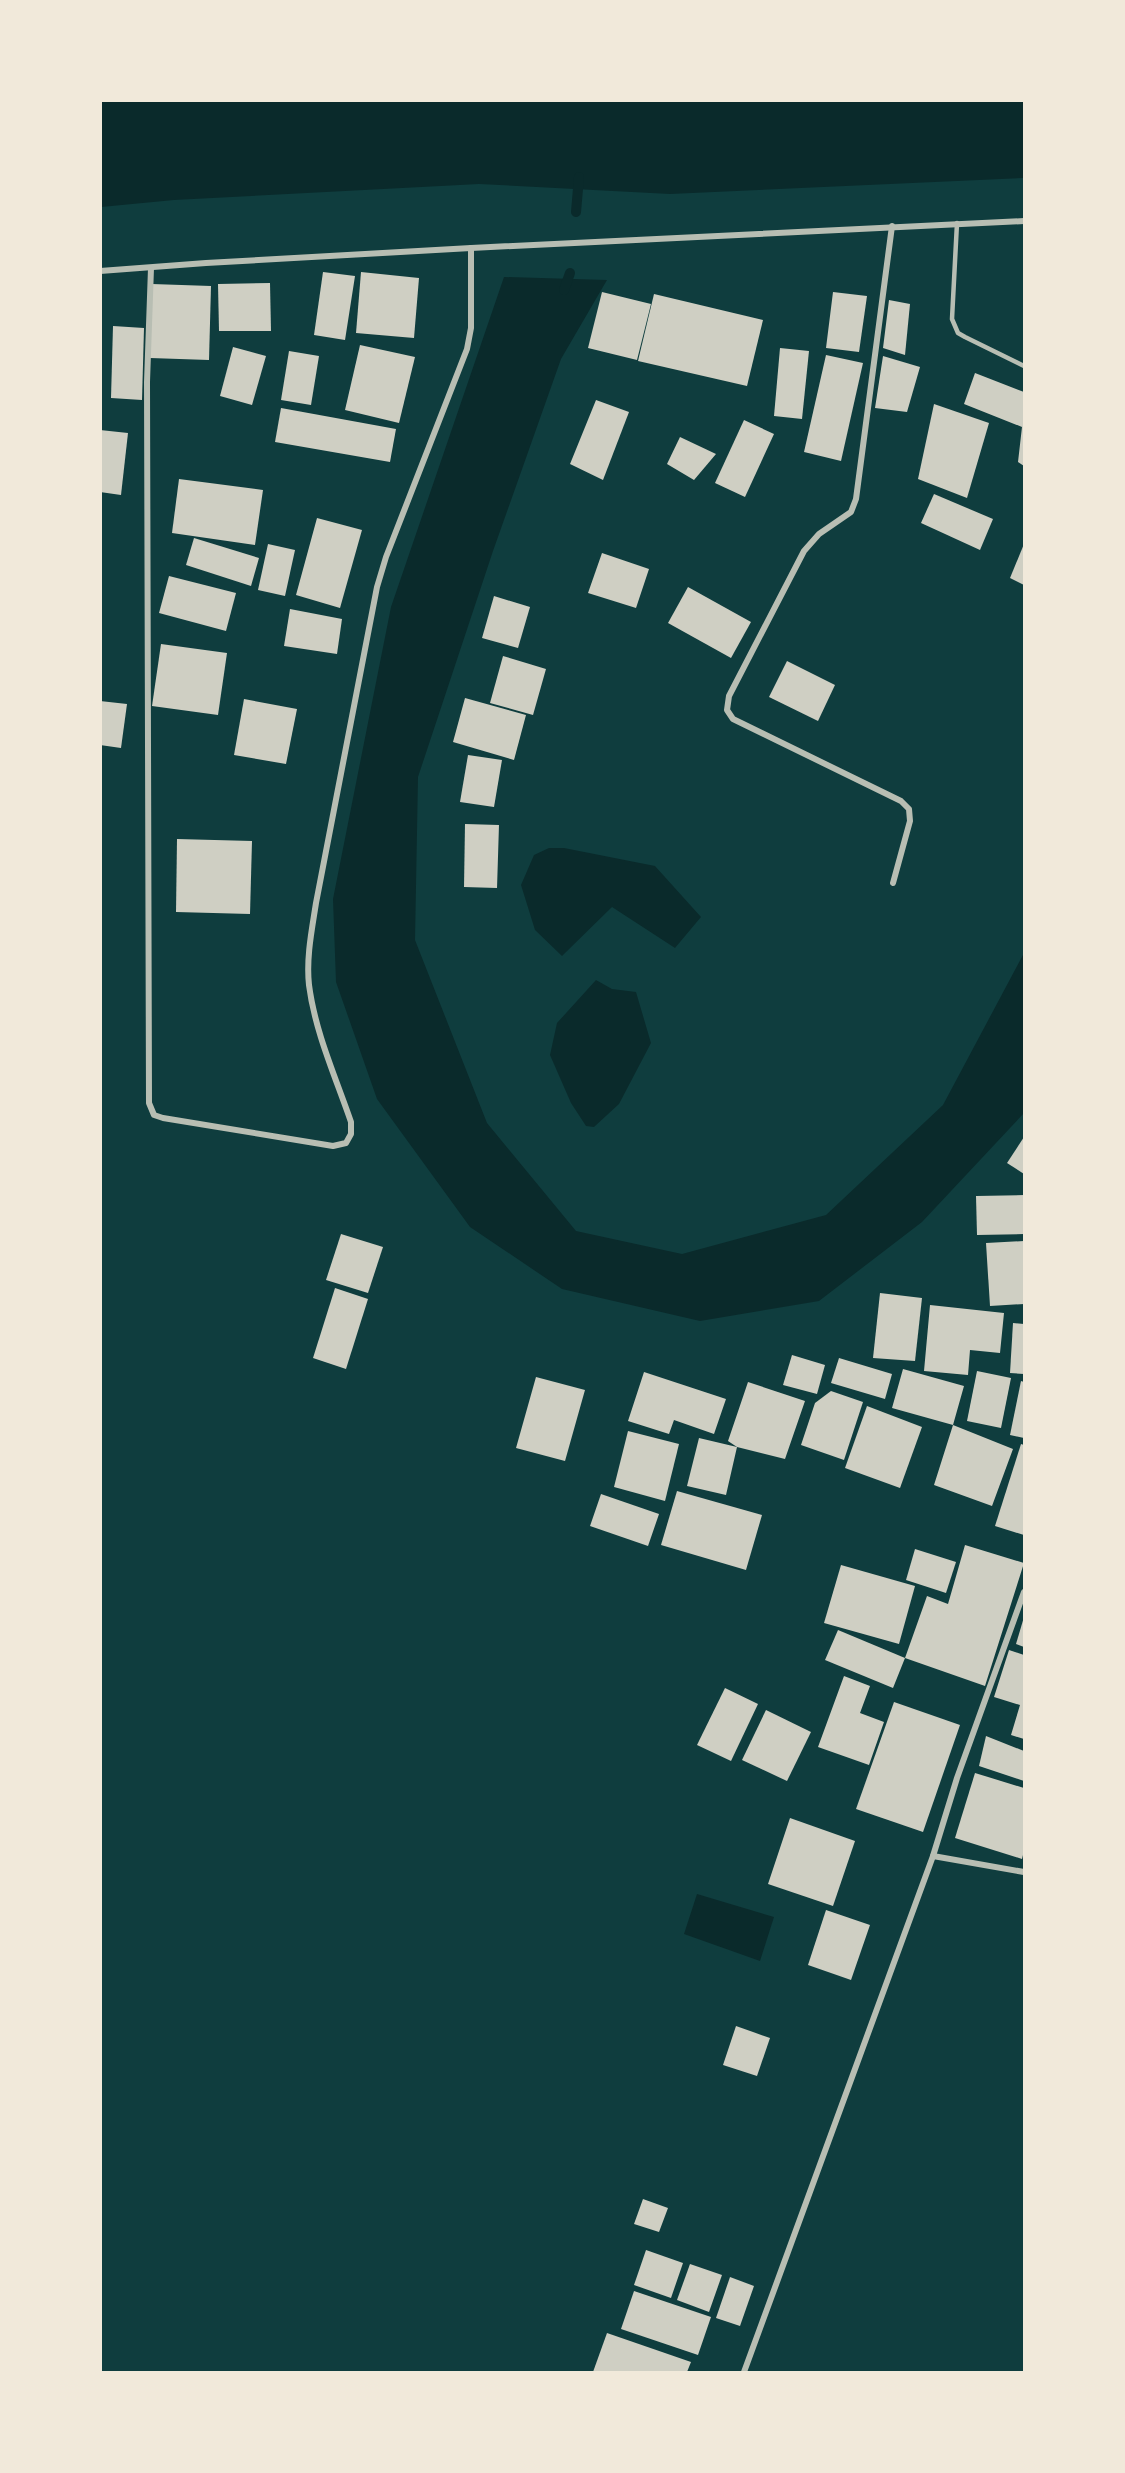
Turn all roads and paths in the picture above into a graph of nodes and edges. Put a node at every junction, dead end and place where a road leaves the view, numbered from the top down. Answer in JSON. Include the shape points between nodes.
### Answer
{"nodes":[{"id":1,"x":1024,"y":221,"type":"edge"},
{"id":2,"x":957,"y":223,"type":"junction"},
{"id":3,"x":892,"y":226,"type":"junction"},
{"id":4,"x":471,"y":248,"type":"junction"},
{"id":5,"x":151,"y":268,"type":"junction"},
{"id":6,"x":100,"y":271,"type":"edge"},
{"id":7,"x":1024,"y":366,"type":"edge"},
{"id":8,"x":893,"y":883,"type":"dead end"},
{"id":9,"x":1024,"y":1592,"type":"edge"},
{"id":10,"x":933,"y":1856,"type":"junction"},
{"id":11,"x":1024,"y":1872,"type":"edge"},
{"id":12,"x":744,"y":2373,"type":"edge"}],
"edges":[{"from":1,"to":2,"type":"street"},
{"from":2,"to":3,"type":"street"},
{"from":2,"to":7,"type":"lane","via":[[952,319],[958,333]]},
{"from":3,"to":4,"type":"street"},
{"from":3,"to":8,"type":"street","via":[[851,512],[819,534],[804,551],[729,696],[727,710],[733,719],[902,801],[909,809],[910,821]]},
{"from":4,"to":5,"type":"street"},
{"from":4,"to":5,"type":"street","via":[[471,328],[377,586],[314,914],[309,983],[315,1016],[351,1122],[346,1143],[333,1146],[163,1118],[154,1115],[149,1103],[147,382]]},
{"from":5,"to":6,"type":"street"},
{"from":9,"to":10,"type":"street"},
{"from":10,"to":11,"type":"street"},
{"from":10,"to":12,"type":"street"}]}
